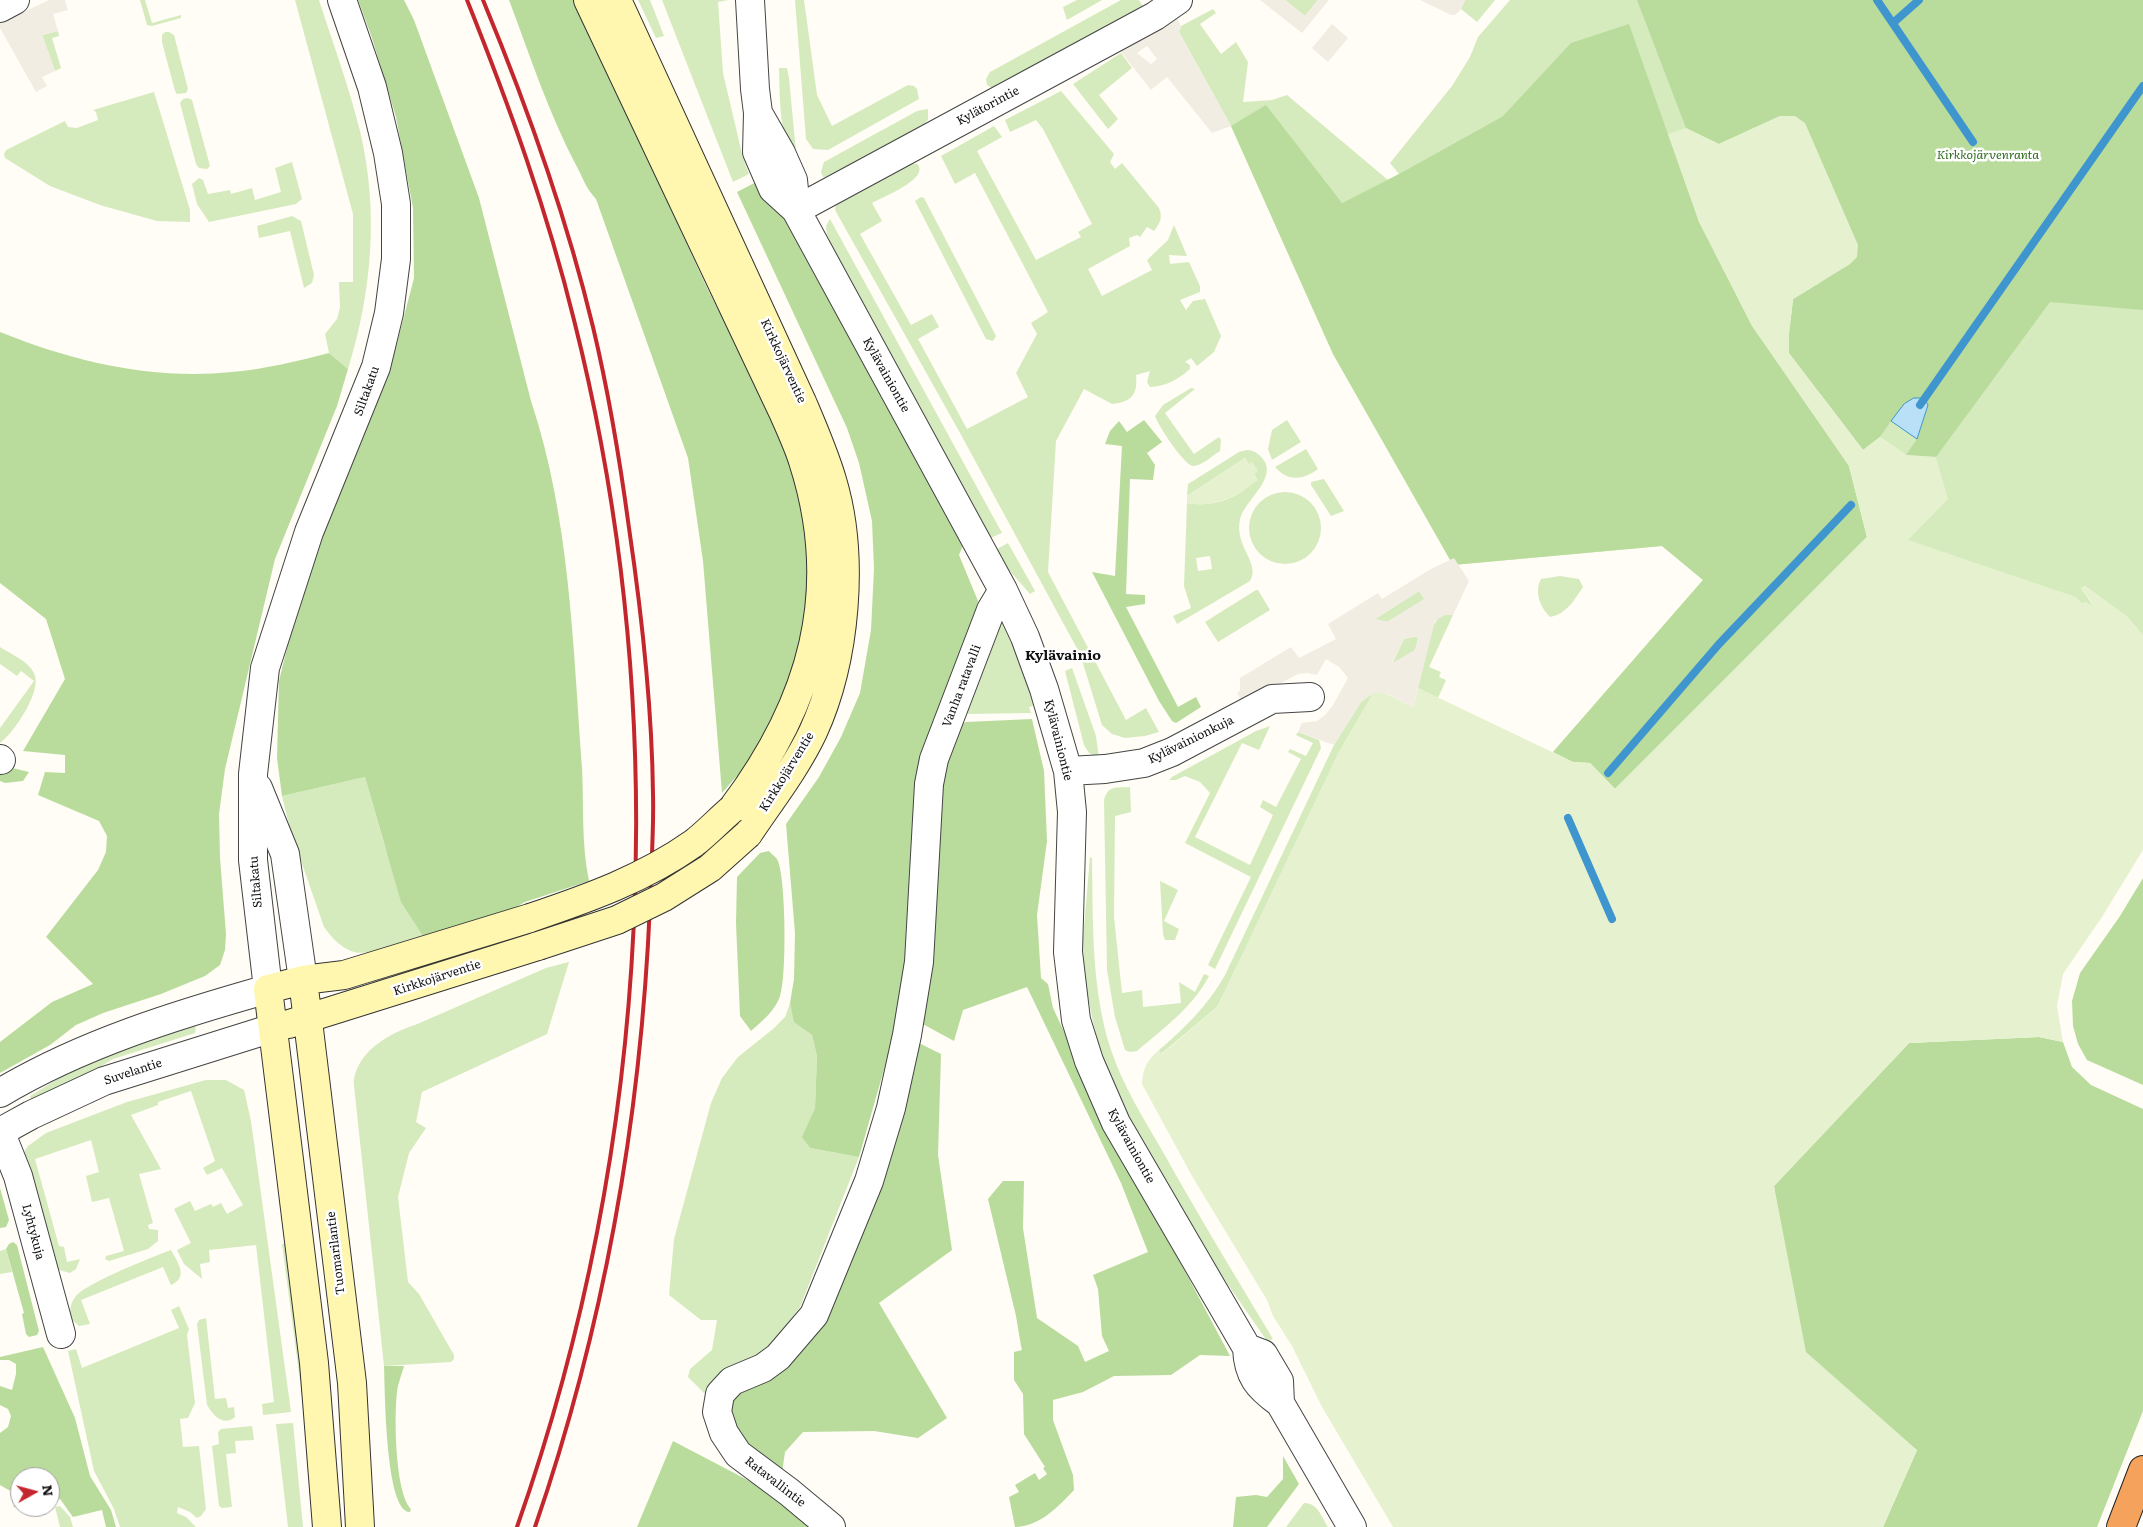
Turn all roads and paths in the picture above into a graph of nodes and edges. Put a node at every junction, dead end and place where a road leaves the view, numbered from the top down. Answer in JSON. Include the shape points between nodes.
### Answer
{"nodes":[{"id":1,"x":342,"y":0,"type":"edge"},
{"id":2,"x":588,"y":0,"type":"edge"},
{"id":3,"x":617,"y":0,"type":"edge"},
{"id":4,"x":750,"y":0,"type":"edge"},
{"id":5,"x":1178,"y":0,"type":"edge"},
{"id":6,"x":796,"y":210,"type":"junction"},
{"id":7,"x":1003,"y":590,"type":"junction"},
{"id":8,"x":1310,"y":696,"type":"dead end"},
{"id":9,"x":1068,"y":771,"type":"junction"},
{"id":10,"x":253,"y":774,"type":"junction"},
{"id":11,"x":303,"y":980,"type":"junction"},
{"id":12,"x":268,"y":989,"type":"junction"},
{"id":13,"x":307,"y":1018,"type":"junction"},
{"id":14,"x":272,"y":1028,"type":"junction"},
{"id":15,"x":0,"y":1093,"type":"edge"},
{"id":16,"x":0,"y":1131,"type":"edge"},
{"id":17,"x":61,"y":1334,"type":"dead end"},
{"id":18,"x":724,"y":1433,"type":"joint"},
{"id":19,"x":2143,"y":1470,"type":"edge"},
{"id":20,"x":327,"y":1527,"type":"edge"},
{"id":21,"x":360,"y":1527,"type":"edge"},
{"id":22,"x":831,"y":1527,"type":"edge"},
{"id":23,"x":1352,"y":1527,"type":"edge"},
{"id":24,"x":2121,"y":1527,"type":"edge"}],
"edges":[{"from":1,"to":10,"type":"street","name":"Siltakatu","via":[[372,86],[388,153],[396,204],[396,259],[389,312],[376,367],[309,532],[265,668]]},
{"from":2,"to":11,"type":"main road","name":"Kirkkojärventie","bridge":true,"via":[[783,412],[803,461],[815,511],[822,578],[818,627],[807,672],[771,751],[732,809],[695,842],[656,868],[610,890],[530,918],[344,974]]},
{"from":3,"to":13,"type":"main road","name":"Kirkkojärventie","bridge":true,"via":[[825,458],[839,508],[846,575],[842,632],[829,686],[813,732],[791,771],[748,834],[710,868],[664,897],[617,920]]},
{"from":4,"to":6,"type":"street","name":"Kylävainiontie","via":[[758,113],[793,180]]},
{"from":5,"to":6,"type":"street","name":"Kylätorintie","via":[[1155,16]]},
{"from":6,"to":7,"type":"street","name":"Kylävainiontie"},
{"from":7,"to":9,"type":"street","name":"Kylävainiontie","via":[[1044,689]]},
{"from":7,"to":18,"type":"street","name":"Vanha ratavalli","via":[[991,610],[934,759],[929,784],[919,962],[908,1035],[870,1181],[814,1315],[778,1357],[763,1368],[732,1381],[720,1394],[717,1412]]},
{"from":8,"to":9,"type":"street","name":"Kylävainionkuja","via":[[1272,699],[1172,752],[1144,763]]},
{"from":9,"to":23,"type":"street","name":"Kylävainiontie","via":[[1072,812],[1068,952],[1076,1020],[1088,1061],[1116,1123],[1247,1348],[1263,1354],[1279,1381],[1280,1403]]},
{"from":10,"to":11,"type":"street","name":"Siltakatu","via":[[285,854]]},
{"from":10,"to":12,"type":"street","name":"Siltakatu","via":[[253,860]]},
{"from":11,"to":12,"type":"main road","name":"Kirkkojärventie"},
{"from":11,"to":13,"type":"main road","name":"Tuomarilantie"},
{"from":12,"to":14,"type":"main road"},
{"from":12,"to":15,"type":"street","via":[[215,1004],[61,1060]]},
{"from":13,"to":14,"type":"main road","name":"Kirkkojärventie"},
{"from":13,"to":21,"type":"main road","name":"Tuomarilantie","via":[[352,1383]]},
{"from":14,"to":16,"type":"street","name":"Suvelantie","via":[[104,1081]]},
{"from":14,"to":20,"type":"main road","via":[[314,1363]]},
{"from":16,"to":17,"type":"street","name":"Lyhtykuja","via":[[18,1176]]},
{"from":18,"to":22,"type":"street","name":"Ratavallintie","via":[[738,1454]]},
{"from":19,"to":24,"type":"highway"}]}
